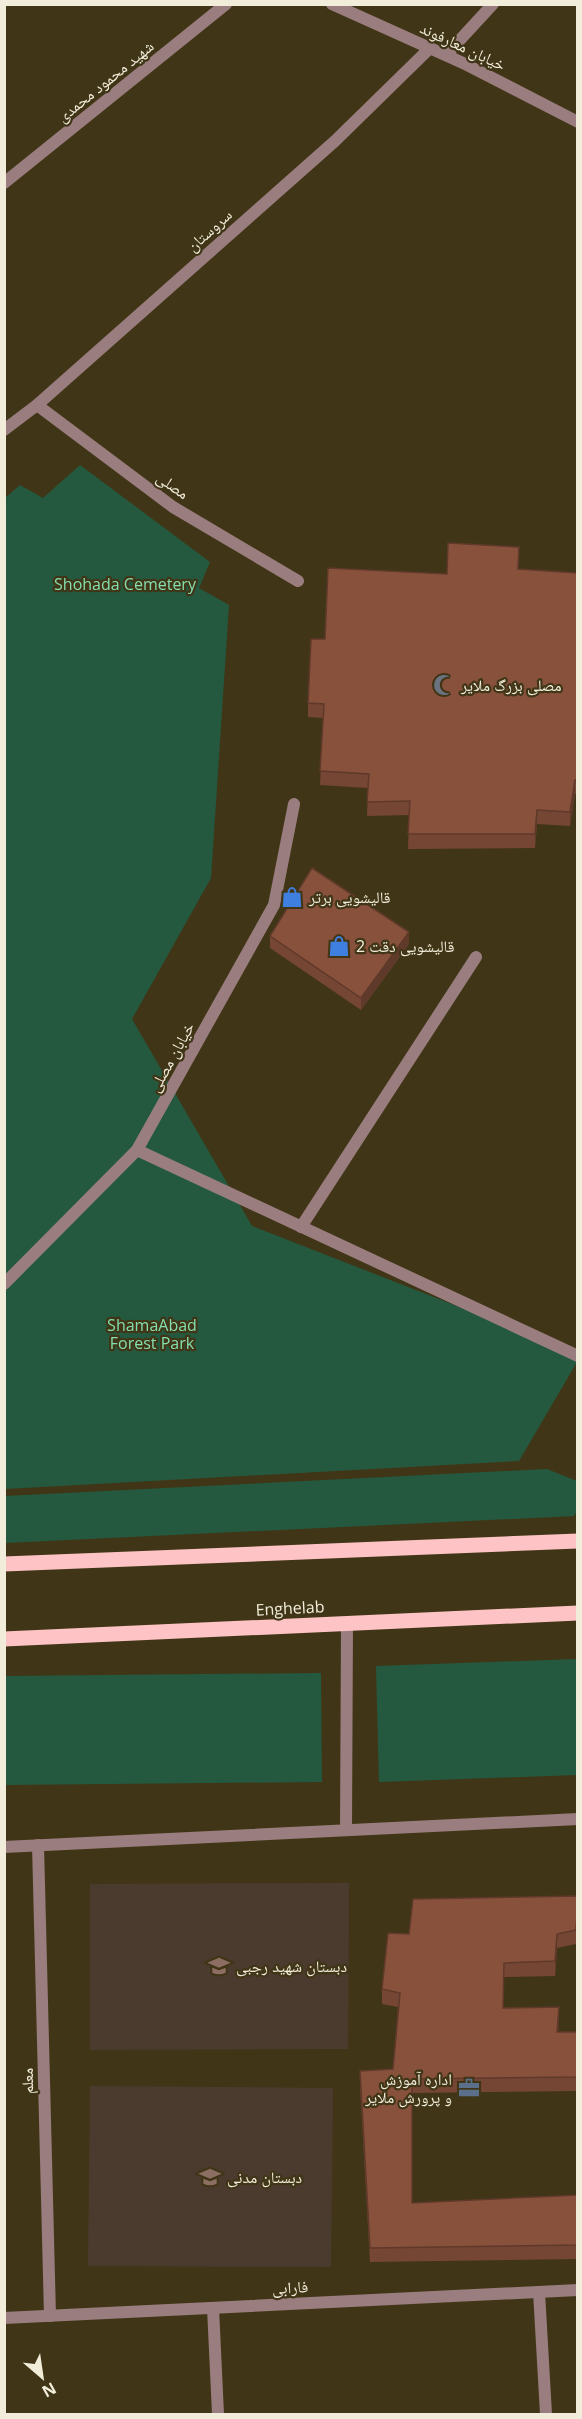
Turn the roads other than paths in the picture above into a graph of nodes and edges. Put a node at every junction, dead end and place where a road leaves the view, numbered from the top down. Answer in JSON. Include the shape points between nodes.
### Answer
{"nodes":[{"id":1,"x":226,"y":4,"type":"edge"},
{"id":2,"x":333,"y":4,"type":"edge"},
{"id":3,"x":494,"y":4,"type":"edge"},
{"id":4,"x":430,"y":48,"type":"junction"},
{"id":5,"x":446,"y":55,"type":"junction"},
{"id":6,"x":578,"y":122,"type":"edge"},
{"id":7,"x":4,"y":183,"type":"edge"},
{"id":8,"x":37,"y":405,"type":"junction"},
{"id":9,"x":4,"y":430,"type":"edge"},
{"id":10,"x":297,"y":581,"type":"dead end"},
{"id":11,"x":294,"y":804,"type":"dead end"},
{"id":12,"x":476,"y":957,"type":"dead end"},
{"id":13,"x":137,"y":1150,"type":"junction"},
{"id":14,"x":301,"y":1227,"type":"junction"},
{"id":15,"x":4,"y":1284,"type":"edge"},
{"id":16,"x":578,"y":1356,"type":"edge"},
{"id":17,"x":578,"y":1540,"type":"edge"},
{"id":18,"x":4,"y":1564,"type":"edge"},
{"id":19,"x":578,"y":1613,"type":"edge"},
{"id":20,"x":347,"y":1624,"type":"junction"},
{"id":21,"x":4,"y":1639,"type":"edge"},
{"id":22,"x":578,"y":1819,"type":"edge"},
{"id":23,"x":346,"y":1830,"type":"junction"},
{"id":24,"x":38,"y":1845,"type":"junction"},
{"id":25,"x":4,"y":1847,"type":"edge"},
{"id":26,"x":578,"y":2290,"type":"edge"},
{"id":27,"x":539,"y":2292,"type":"junction"},
{"id":28,"x":213,"y":2308,"type":"junction"},
{"id":29,"x":50,"y":2316,"type":"junction"},
{"id":30,"x":4,"y":2318,"type":"edge"},
{"id":31,"x":218,"y":2415,"type":"edge"},
{"id":32,"x":546,"y":2415,"type":"edge"}],
"edges":[{"from":1,"to":7,"type":"street","name":"شهید محمود محمدی"},
{"from":2,"to":4,"type":"street","name":"خیابان معارفوند"},
{"from":3,"to":5,"type":"street"},
{"from":4,"to":5,"type":"street","name":"خیابان معارفوند"},
{"from":4,"to":8,"type":"street","name":"سروستان","via":[[334,141]]},
{"from":5,"to":6,"type":"street","name":"خیابان معارفوند"},
{"from":8,"to":9,"type":"street","name":"سروستان"},
{"from":8,"to":10,"type":"street","name":"مصلی","via":[[173,507]]},
{"from":11,"to":13,"type":"street","name":"خیابان مصلی","via":[[274,906]]},
{"from":12,"to":14,"type":"street"},
{"from":13,"to":14,"type":"street"},
{"from":13,"to":15,"type":"street","name":"خیابان مصلی"},
{"from":14,"to":16,"type":"street"},
{"from":17,"to":18,"type":"main road"},
{"from":19,"to":20,"type":"main road","name":"Enghelab"},
{"from":20,"to":21,"type":"main road","name":"Enghelab"},
{"from":20,"to":23,"type":"street"},
{"from":22,"to":23,"type":"street"},
{"from":23,"to":24,"type":"street"},
{"from":24,"to":25,"type":"street"},
{"from":24,"to":29,"type":"street","name":"معلم"},
{"from":26,"to":27,"type":"street","name":"فارابی"},
{"from":27,"to":28,"type":"street","name":"فارابی"},
{"from":27,"to":32,"type":"street"},
{"from":28,"to":29,"type":"street","name":"فارابی"},
{"from":28,"to":31,"type":"street"},
{"from":29,"to":30,"type":"street","name":"فارابی"}]}
